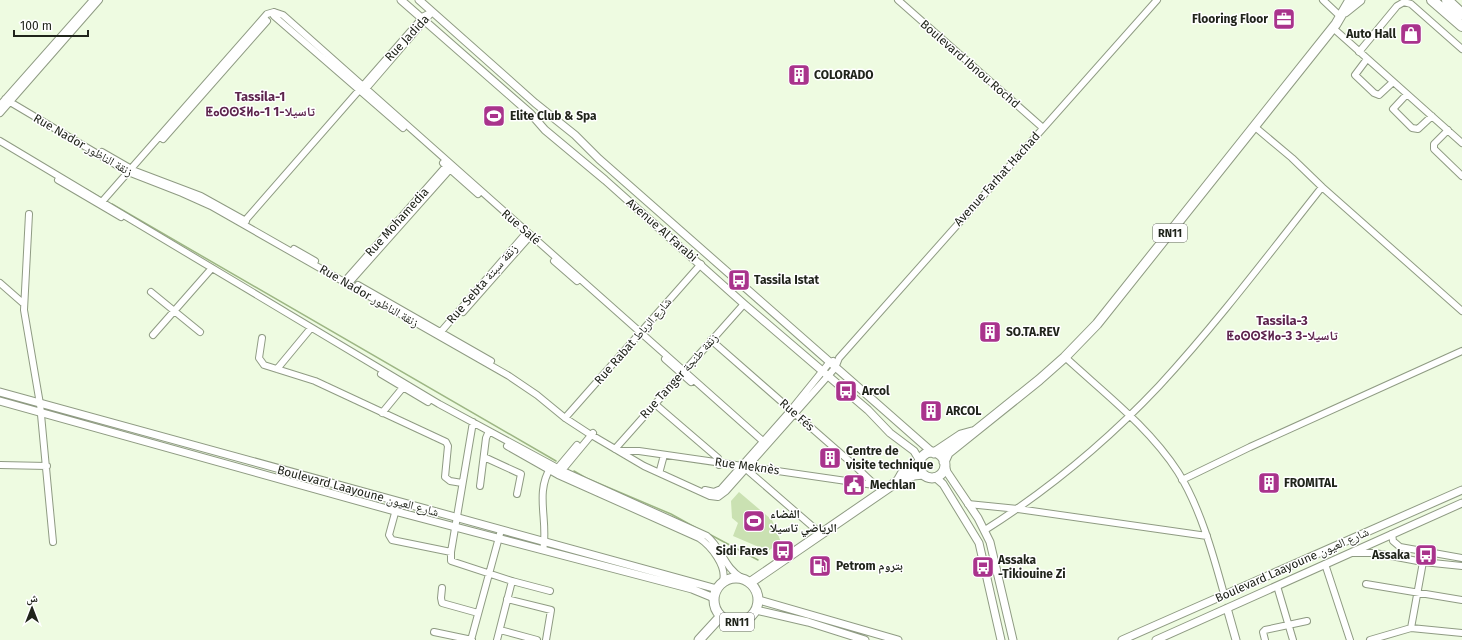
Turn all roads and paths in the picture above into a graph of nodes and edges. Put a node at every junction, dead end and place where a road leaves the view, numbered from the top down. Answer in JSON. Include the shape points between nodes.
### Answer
{"nodes":[{"id":1,"x":93,"y":0,"type":"edge"},
{"id":2,"x":99,"y":0,"type":"edge"},
{"id":3,"x":401,"y":0,"type":"edge"},
{"id":4,"x":419,"y":0,"type":"edge"},
{"id":5,"x":898,"y":0,"type":"edge"},
{"id":6,"x":1157,"y":0,"type":"edge"},
{"id":7,"x":1323,"y":0,"type":"edge"},
{"id":8,"x":1350,"y":0,"type":"edge"},
{"id":9,"x":1360,"y":0,"type":"edge"},
{"id":10,"x":1428,"y":0,"type":"edge"},
{"id":11,"x":1432,"y":0,"type":"edge"},
{"id":12,"x":1444,"y":4,"type":"edge"},
{"id":13,"x":432,"y":12,"type":"junction"},
{"id":14,"x":1343,"y":14,"type":"junction"},
{"id":15,"x":1462,"y":14,"type":"edge"},
{"id":16,"x":424,"y":20,"type":"junction"},
{"id":17,"x":77,"y":22,"type":"junction"},
{"id":18,"x":1462,"y":26,"type":"edge"},
{"id":19,"x":1333,"y":28,"type":"junction"},
{"id":20,"x":1462,"y":49,"type":"edge"},
{"id":21,"x":1359,"y":52,"type":"junction"},
{"id":22,"x":1367,"y":59,"type":"junction"},
{"id":23,"x":1393,"y":82,"type":"junction"},
{"id":24,"x":363,"y":90,"type":"junction"},
{"id":25,"x":1407,"y":94,"type":"junction"},
{"id":26,"x":9,"y":99,"type":"junction"},
{"id":27,"x":0,"y":105,"type":"edge"},
{"id":28,"x":0,"y":113,"type":"edge"},
{"id":29,"x":1432,"y":116,"type":"junction"},
{"id":30,"x":1255,"y":127,"type":"junction"},
{"id":31,"x":1043,"y":128,"type":"junction"},
{"id":32,"x":1448,"y":130,"type":"junction"},
{"id":33,"x":0,"y":141,"type":"edge"},
{"id":34,"x":1462,"y":143,"type":"edge"},
{"id":35,"x":0,"y":146,"type":"edge"},
{"id":36,"x":450,"y":166,"type":"junction"},
{"id":37,"x":131,"y":172,"type":"junction"},
{"id":38,"x":1462,"y":176,"type":"edge"},
{"id":39,"x":1322,"y":187,"type":"junction"},
{"id":40,"x":103,"y":204,"type":"junction"},
{"id":41,"x":29,"y":214,"type":"dead end"},
{"id":42,"x":245,"y":223,"type":"junction"},
{"id":43,"x":528,"y":235,"type":"junction"},
{"id":44,"x":701,"y":264,"type":"junction"},
{"id":45,"x":211,"y":269,"type":"junction"},
{"id":46,"x":348,"y":281,"type":"junction"},
{"id":47,"x":0,"y":283,"type":"edge"},
{"id":48,"x":151,"y":292,"type":"dead end"},
{"id":49,"x":24,"y":304,"type":"junction"},
{"id":50,"x":744,"y":304,"type":"junction"},
{"id":51,"x":1462,"y":311,"type":"edge"},
{"id":52,"x":174,"y":312,"type":"junction"},
{"id":53,"x":309,"y":329,"type":"junction"},
{"id":54,"x":200,"y":332,"type":"dead end"},
{"id":55,"x":639,"y":333,"type":"junction"},
{"id":56,"x":441,"y":334,"type":"junction"},
{"id":57,"x":153,"y":335,"type":"dead end"},
{"id":58,"x":262,"y":338,"type":"dead end"},
{"id":59,"x":711,"y":340,"type":"junction"},
{"id":60,"x":1462,"y":351,"type":"edge"},
{"id":61,"x":1065,"y":357,"type":"junction"},
{"id":62,"x":839,"y":358,"type":"junction"},
{"id":63,"x":829,"y":362,"type":"junction"},
{"id":64,"x":835,"y":368,"type":"junction"},
{"id":65,"x":277,"y":369,"type":"junction"},
{"id":66,"x":822,"y":371,"type":"junction"},
{"id":67,"x":683,"y":372,"type":"junction"},
{"id":68,"x":828,"y":376,"type":"junction"},
{"id":69,"x":404,"y":385,"type":"junction"},
{"id":70,"x":0,"y":392,"type":"edge"},
{"id":71,"x":0,"y":401,"type":"edge"},
{"id":72,"x":40,"y":404,"type":"junction"},
{"id":73,"x":655,"y":404,"type":"junction"},
{"id":74,"x":40,"y":412,"type":"junction"},
{"id":75,"x":793,"y":412,"type":"junction"},
{"id":76,"x":382,"y":414,"type":"junction"},
{"id":77,"x":566,"y":416,"type":"junction"},
{"id":78,"x":1130,"y":416,"type":"junction"},
{"id":79,"x":472,"y":424,"type":"junction"},
{"id":80,"x":972,"y":432,"type":"junction"},
{"id":81,"x":591,"y":433,"type":"junction"},
{"id":82,"x":489,"y":435,"type":"junction"},
{"id":83,"x":764,"y":444,"type":"junction"},
{"id":84,"x":623,"y":451,"type":"junction"},
{"id":85,"x":933,"y":452,"type":"junction"},
{"id":86,"x":664,"y":456,"type":"junction"},
{"id":87,"x":484,"y":457,"type":"junction"},
{"id":88,"x":920,"y":462,"type":"junction"},
{"id":89,"x":944,"y":463,"type":"junction"},
{"id":90,"x":720,"y":464,"type":"junction"},
{"id":91,"x":0,"y":465,"type":"edge"},
{"id":92,"x":47,"y":466,"type":"junction"},
{"id":93,"x":744,"y":467,"type":"junction"},
{"id":94,"x":556,"y":470,"type":"junction"},
{"id":95,"x":660,"y":470,"type":"junction"},
{"id":96,"x":923,"y":474,"type":"junction"},
{"id":97,"x":935,"y":477,"type":"junction"},
{"id":98,"x":1182,"y":480,"type":"junction"},
{"id":99,"x":898,"y":481,"type":"junction"},
{"id":100,"x":462,"y":484,"type":"junction"},
{"id":101,"x":480,"y":486,"type":"dead end"},
{"id":102,"x":878,"y":488,"type":"junction"},
{"id":103,"x":724,"y":490,"type":"junction"},
{"id":104,"x":1462,"y":490,"type":"edge"},
{"id":105,"x":517,"y":494,"type":"dead end"},
{"id":106,"x":398,"y":502,"type":"junction"},
{"id":107,"x":1462,"y":503,"type":"edge"},
{"id":108,"x":968,"y":504,"type":"junction"},
{"id":109,"x":1018,"y":509,"type":"junction"},
{"id":110,"x":395,"y":511,"type":"junction"},
{"id":111,"x":456,"y":518,"type":"junction"},
{"id":112,"x":456,"y":527,"type":"junction"},
{"id":113,"x":501,"y":530,"type":"junction"},
{"id":114,"x":985,"y":530,"type":"junction"},
{"id":115,"x":820,"y":533,"type":"junction"},
{"id":116,"x":1392,"y":534,"type":"junction"},
{"id":117,"x":1207,"y":536,"type":"junction"},
{"id":118,"x":498,"y":539,"type":"junction"},
{"id":119,"x":54,"y":542,"type":"dead end"},
{"id":120,"x":544,"y":542,"type":"junction"},
{"id":121,"x":543,"y":550,"type":"junction"},
{"id":122,"x":451,"y":552,"type":"junction"},
{"id":123,"x":1349,"y":553,"type":"junction"},
{"id":124,"x":1462,"y":558,"type":"edge"},
{"id":125,"x":1423,"y":562,"type":"junction"},
{"id":126,"x":1325,"y":564,"type":"junction"},
{"id":127,"x":1462,"y":566,"type":"edge"},
{"id":128,"x":489,"y":574,"type":"junction"},
{"id":129,"x":742,"y":578,"type":"junction"},
{"id":130,"x":723,"y":581,"type":"junction"},
{"id":131,"x":512,"y":582,"type":"junction"},
{"id":132,"x":750,"y":582,"type":"junction"},
{"id":133,"x":1366,"y":584,"type":"dead end"},
{"id":134,"x":1276,"y":586,"type":"junction"},
{"id":135,"x":442,"y":588,"type":"dead end"},
{"id":136,"x":717,"y":589,"type":"junction"},
{"id":137,"x":550,"y":591,"type":"dead end"},
{"id":138,"x":1417,"y":593,"type":"junction"},
{"id":139,"x":1224,"y":594,"type":"junction"},
{"id":140,"x":714,"y":598,"type":"junction"},
{"id":141,"x":507,"y":599,"type":"junction"},
{"id":142,"x":759,"y":600,"type":"junction"},
{"id":143,"x":1462,"y":600,"type":"edge"},
{"id":144,"x":1227,"y":608,"type":"junction"},
{"id":145,"x":756,"y":610,"type":"junction"},
{"id":146,"x":478,"y":613,"type":"junction"},
{"id":147,"x":721,"y":616,"type":"junction"},
{"id":148,"x":1307,"y":621,"type":"dead end"},
{"id":149,"x":1288,"y":624,"type":"junction"},
{"id":150,"x":1411,"y":628,"type":"junction"},
{"id":151,"x":500,"y":630,"type":"junction"},
{"id":152,"x":434,"y":632,"type":"dead end"},
{"id":153,"x":1462,"y":633,"type":"edge"},
{"id":154,"x":472,"y":640,"type":"edge"},
{"id":155,"x":497,"y":640,"type":"edge"},
{"id":156,"x":537,"y":640,"type":"edge"},
{"id":157,"x":546,"y":640,"type":"edge"},
{"id":158,"x":698,"y":640,"type":"edge"},
{"id":159,"x":865,"y":640,"type":"edge"},
{"id":160,"x":898,"y":640,"type":"edge"},
{"id":161,"x":1001,"y":640,"type":"edge"},
{"id":162,"x":1013,"y":640,"type":"edge"},
{"id":163,"x":1122,"y":640,"type":"edge"},
{"id":164,"x":1156,"y":640,"type":"edge"},
{"id":165,"x":1236,"y":640,"type":"edge"},
{"id":166,"x":1265,"y":640,"type":"edge"},
{"id":167,"x":1293,"y":640,"type":"edge"},
{"id":168,"x":1350,"y":640,"type":"edge"},
{"id":169,"x":1370,"y":640,"type":"edge"}],
"edges":[{"from":1,"to":17,"type":"street"},
{"from":2,"to":17,"type":"street"},
{"from":3,"to":16,"type":"street","name":"Avenue Al Farabi"},
{"from":4,"to":13,"type":"street","name":"Avenue Al Farabi"},
{"from":5,"to":31,"type":"street","name":"Boulevard Ibnou Rochd"},
{"from":6,"to":31,"type":"street","name":"Avenue Farhat Hachad"},
{"from":7,"to":14,"type":"street"},
{"from":8,"to":14,"type":"main road","number":"RN11"},
{"from":9,"to":14,"type":"main road","number":"RN11"},
{"from":10,"to":12,"type":"highway"},
{"from":11,"to":12,"type":"highway"},
{"from":12,"to":15,"type":"highway"},
{"from":12,"to":18,"type":"highway"},
{"from":13,"to":16,"type":"street","name":"Rue Jadida"},
{"from":13,"to":63,"type":"street","name":"Avenue Al Farabi","via":[[535,104],[575,135],[595,156]]},
{"from":14,"to":19,"type":"main road","number":"RN11"},
{"from":16,"to":24,"type":"street","name":"Rue Jadida"},
{"from":16,"to":44,"type":"street","name":"Avenue Al Farabi","via":[[531,114],[545,130]]},
{"from":17,"to":26,"type":"street"},
{"from":19,"to":21,"type":"street"},
{"from":19,"to":30,"type":"main road","number":"RN11"},
{"from":20,"to":21,"type":"street","via":[[1411,4],[1404,2],[1397,6]]},
{"from":21,"to":22,"type":"street"},
{"from":22,"to":23,"type":"street"},
{"from":22,"to":23,"type":"street","via":[[1355,75],[1374,93],[1379,95]]},
{"from":23,"to":25,"type":"street"},
{"from":24,"to":36,"type":"street","name":"Rue Salé"},
{"from":24,"to":37,"type":"street","name":"Rue Salé","via":[[283,15],[267,14]]},
{"from":24,"to":42,"type":"street","name":"Rue Jadida"},
{"from":25,"to":29,"type":"street"},
{"from":25,"to":29,"type":"street","via":[[1393,109],[1412,128],[1418,129]]},
{"from":26,"to":27,"type":"street"},
{"from":26,"to":28,"type":"street"},
{"from":26,"to":37,"type":"street","name":"Rue Nador زنقة الناظور"},
{"from":29,"to":32,"type":"street"},
{"from":30,"to":39,"type":"street"},
{"from":30,"to":61,"type":"main road","number":"RN11","via":[[1122,294]]},
{"from":31,"to":62,"type":"street","name":"Avenue Farhat Hachad"},
{"from":32,"to":34,"type":"street"},
{"from":32,"to":38,"type":"street","via":[[1434,144],[1434,149]]},
{"from":33,"to":40,"type":"street"},
{"from":35,"to":40,"type":"street"},
{"from":36,"to":43,"type":"street","name":"Rue Salé"},
{"from":36,"to":46,"type":"street","name":"Rue Mohamedia"},
{"from":37,"to":40,"type":"street"},
{"from":37,"to":42,"type":"street","name":"Rue Nador زنقة الناظور","via":[[201,196]]},
{"from":39,"to":51,"type":"street"},
{"from":39,"to":78,"type":"street","via":[[1174,369]]},
{"from":40,"to":45,"type":"street"},
{"from":41,"to":49,"type":"street"},
{"from":42,"to":46,"type":"street","name":"Rue Nador زنقة الناظور"},
{"from":43,"to":55,"type":"street","name":"Rue Salé"},
{"from":43,"to":56,"type":"street","name":"Rue Sebta زنقة سبتة"},
{"from":44,"to":50,"type":"street","name":"Avenue Al Farabi"},
{"from":44,"to":55,"type":"street","name":"Rue Rabat شارع الرباط"},
{"from":45,"to":52,"type":"street"},
{"from":45,"to":53,"type":"street"},
{"from":46,"to":56,"type":"street","name":"Rue Nador زنقة الناظور"},
{"from":47,"to":49,"type":"street"},
{"from":48,"to":52,"type":"street"},
{"from":49,"to":72,"type":"street"},
{"from":50,"to":59,"type":"street","name":"Rue Tanger زنقة طنجة"},
{"from":50,"to":66,"type":"street","name":"Avenue Al Farabi"},
{"from":52,"to":54,"type":"street"},
{"from":52,"to":57,"type":"street"},
{"from":53,"to":65,"type":"street"},
{"from":53,"to":69,"type":"street"},
{"from":55,"to":67,"type":"street","name":"Rue Salé"},
{"from":55,"to":77,"type":"street","name":"Rue Rabat شارع الرباط"},
{"from":56,"to":77,"type":"street","name":"Rue Nador زنقة الناظور","via":[[518,381]]},
{"from":58,"to":65,"type":"street","via":[[259,354],[261,362]]},
{"from":59,"to":67,"type":"street","name":"Rue Tanger زنقة طنجة"},
{"from":59,"to":75,"type":"street","name":"Rue Fés"},
{"from":60,"to":98,"type":"street"},
{"from":61,"to":78,"type":"street"},
{"from":61,"to":80,"type":"main road","number":"RN11"},
{"from":62,"to":63,"type":"street","name":"Avenue Farhat Hachad"},
{"from":62,"to":64,"type":"street","name":"Avenue Farhat Hachad"},
{"from":63,"to":64,"type":"street","name":"Avenue Al Farabi"},
{"from":63,"to":66,"type":"street","name":"Avenue Farhat Hachad"},
{"from":64,"to":68,"type":"street","name":"Avenue Farhat Hachad"},
{"from":64,"to":85,"type":"street","name":"Avenue Al Farabi"},
{"from":65,"to":76,"type":"street","via":[[315,381]]},
{"from":66,"to":68,"type":"street","name":"Avenue Al Farabi"},
{"from":66,"to":75,"type":"street","name":"Avenue Farhat Hachad"},
{"from":67,"to":73,"type":"street","name":"Rue Tanger زنقة طنجة"},
{"from":67,"to":83,"type":"street","name":"Rue Salé"},
{"from":68,"to":75,"type":"street","name":"Avenue Farhat Hachad"},
{"from":68,"to":88,"type":"street","name":"Avenue Al Farabi","via":[[868,410],[890,433],[914,451]]},
{"from":69,"to":76,"type":"street"},
{"from":69,"to":79,"type":"street"},
{"from":70,"to":72,"type":"street","name":"Boulevard Laayoune شارع العيون"},
{"from":71,"to":74,"type":"street","name":"Boulevard Laayoune شارع العيون"},
{"from":72,"to":74,"type":"street"},
{"from":72,"to":106,"type":"street","name":"Boulevard Laayoune شارع العيون"},
{"from":73,"to":84,"type":"street","name":"Rue Tanger زنقة طنجة"},
{"from":73,"to":90,"type":"street","via":[[718,458]]},
{"from":74,"to":92,"type":"street"},
{"from":74,"to":110,"type":"street","name":"Boulevard Laayoune شارع العيون"},
{"from":75,"to":83,"type":"street","name":"Avenue Farhat Hachad"},
{"from":75,"to":102,"type":"street","name":"Rue Fés"},
{"from":76,"to":100,"type":"street","via":[[446,442],[448,446],[445,477]]},
{"from":77,"to":81,"type":"street","name":"Rue Nador زنقة الناظور"},
{"from":78,"to":98,"type":"street","via":[[1156,443]]},
{"from":78,"to":109,"type":"street"},
{"from":79,"to":82,"type":"street"},
{"from":79,"to":100,"type":"street"},
{"from":80,"to":85,"type":"main road","number":"RN11","via":[[961,435]]},
{"from":80,"to":89,"type":"main road","number":"RN11","via":[[948,453]]},
{"from":81,"to":84,"type":"street","name":"Rue Nador زنقة الناظور"},
{"from":81,"to":94,"type":"street"},
{"from":82,"to":87,"type":"street"},
{"from":82,"to":94,"type":"street"},
{"from":83,"to":93,"type":"street","name":"Avenue Farhat Hachad"},
{"from":84,"to":86,"type":"street","name":"Rue Meknès"},
{"from":84,"to":95,"type":"street","name":"Rue Nador زنقة الناظور"},
{"from":84,"to":103,"type":"street","name":"Rue Nador زنقة الناظور","via":[[644,466],[710,496],[718,497]]},
{"from":85,"to":88,"type":"main road","number":"RN11","via":[[925,454]]},
{"from":85,"to":89,"type":"main road","via":[[940,455]]},
{"from":86,"to":90,"type":"street","name":"Rue Meknès"},
{"from":86,"to":95,"type":"street"},
{"from":87,"to":101,"type":"street"},
{"from":87,"to":105,"type":"street","via":[[521,474]]},
{"from":88,"to":96,"type":"main road"},
{"from":88,"to":99,"type":"main road","number":"RN11","via":[[902,474]]},
{"from":89,"to":97,"type":"main road","number":"RN11","via":[[942,473]]},
{"from":89,"to":108,"type":"street"},
{"from":90,"to":93,"type":"street","name":"Rue Meknès"},
{"from":91,"to":92,"type":"street"},
{"from":92,"to":119,"type":"street"},
{"from":93,"to":102,"type":"street","name":"Rue Meknès"},
{"from":93,"to":103,"type":"street","name":"Avenue Farhat Hachad"},
{"from":93,"to":115,"type":"street"},
{"from":94,"to":120,"type":"street","via":[[544,482]]},
{"from":94,"to":129,"type":"street","via":[[707,536],[718,547],[728,567]]},
{"from":94,"to":130,"type":"street","via":[[699,538],[712,550],[722,569]]},
{"from":95,"to":103,"type":"street","name":"Rue Nador زنقة الناظور","via":[[708,492]]},
{"from":96,"to":97,"type":"main road","number":"RN11"},
{"from":96,"to":99,"type":"main road","number":"RN11"},
{"from":97,"to":161,"type":"street","via":[[943,484],[979,543]]},
{"from":98,"to":117,"type":"street"},
{"from":99,"to":102,"type":"main road","number":"RN11"},
{"from":100,"to":111,"type":"street"},
{"from":102,"to":115,"type":"main road","number":"RN11"},
{"from":104,"to":139,"type":"street","name":"Boulevard Laayoune شارع العيون"},
{"from":106,"to":110,"type":"street"},
{"from":106,"to":111,"type":"street","name":"Boulevard Laayoune شارع العيون"},
{"from":107,"to":116,"type":"street","name":"Boulevard Laayoune شارع العيون"},
{"from":108,"to":109,"type":"street"},
{"from":108,"to":114,"type":"street"},
{"from":109,"to":114,"type":"street"},
{"from":109,"to":117,"type":"street"},
{"from":110,"to":112,"type":"street","name":"Boulevard Laayoune شارع العيون"},
{"from":110,"to":122,"type":"street","via":[[390,535],[392,540]]},
{"from":111,"to":112,"type":"street"},
{"from":111,"to":113,"type":"street","name":"Boulevard Laayoune شارع العيون"},
{"from":112,"to":118,"type":"street","name":"Boulevard Laayoune شارع العيون"},
{"from":112,"to":122,"type":"street"},
{"from":113,"to":118,"type":"street"},
{"from":113,"to":120,"type":"street","name":"Boulevard Laayoune شارع العيون"},
{"from":114,"to":162,"type":"street","via":[[992,549]]},
{"from":115,"to":132,"type":"main road","number":"RN11"},
{"from":116,"to":123,"type":"street","name":"Boulevard Laayoune شارع العيون"},
{"from":116,"to":124,"type":"street","via":[[1393,541],[1400,547]]},
{"from":117,"to":139,"type":"street"},
{"from":118,"to":121,"type":"street","name":"Boulevard Laayoune شارع العيون"},
{"from":118,"to":128,"type":"street"},
{"from":120,"to":121,"type":"street"},
{"from":120,"to":136,"type":"street","name":"Boulevard Laayoune شارع العيون"},
{"from":121,"to":140,"type":"street","name":"Boulevard Laayoune شارع العيون","via":[[692,589]]},
{"from":122,"to":128,"type":"street","via":[[453,563]]},
{"from":123,"to":125,"type":"street","via":[[1375,553]]},
{"from":123,"to":126,"type":"street","name":"Boulevard Laayoune شارع العيون"},
{"from":125,"to":127,"type":"street"},
{"from":125,"to":138,"type":"street"},
{"from":126,"to":134,"type":"street","name":"Boulevard Laayoune شارع العيون"},
{"from":126,"to":168,"type":"street"},
{"from":128,"to":131,"type":"street"},
{"from":128,"to":146,"type":"street"},
{"from":129,"to":130,"type":"main road","via":[[735,577]]},
{"from":129,"to":132,"type":"main road"},
{"from":130,"to":136,"type":"main road","number":"RN11"},
{"from":131,"to":137,"type":"street"},
{"from":131,"to":141,"type":"street"},
{"from":132,"to":142,"type":"main road","number":"RN11","via":[[758,593]]},
{"from":133,"to":138,"type":"street"},
{"from":134,"to":144,"type":"street","name":"Boulevard Laayoune شارع العيون"},
{"from":134,"to":149,"type":"street"},
{"from":135,"to":146,"type":"street","via":[[442,603]]},
{"from":136,"to":140,"type":"main road","number":"RN11"},
{"from":138,"to":143,"type":"street"},
{"from":138,"to":150,"type":"street"},
{"from":139,"to":163,"type":"street","name":"Boulevard Laayoune شارع العيون"},
{"from":140,"to":147,"type":"main road","number":"RN11","via":[[716,610]]},
{"from":141,"to":151,"type":"street"},
{"from":141,"to":157,"type":"street","via":[[551,610]]},
{"from":142,"to":145,"type":"main road","number":"RN11"},
{"from":142,"to":160,"type":"street"},
{"from":144,"to":164,"type":"street","name":"Boulevard Laayoune شارع العيون"},
{"from":144,"to":165,"type":"street"},
{"from":145,"to":147,"type":"main road","number":"RN11","via":[[748,619],[737,622]]},
{"from":145,"to":159,"type":"street","via":[[808,622]]},
{"from":146,"to":154,"type":"street"},
{"from":147,"to":158,"type":"main road","number":"RN11"},
{"from":148,"to":149,"type":"street"},
{"from":149,"to":166,"type":"street","via":[[1262,632]]},
{"from":149,"to":167,"type":"street"},
{"from":150,"to":153,"type":"street"},
{"from":150,"to":169,"type":"street"},
{"from":151,"to":155,"type":"street"},
{"from":151,"to":156,"type":"street"},
{"from":152,"to":154,"type":"street"}]}
